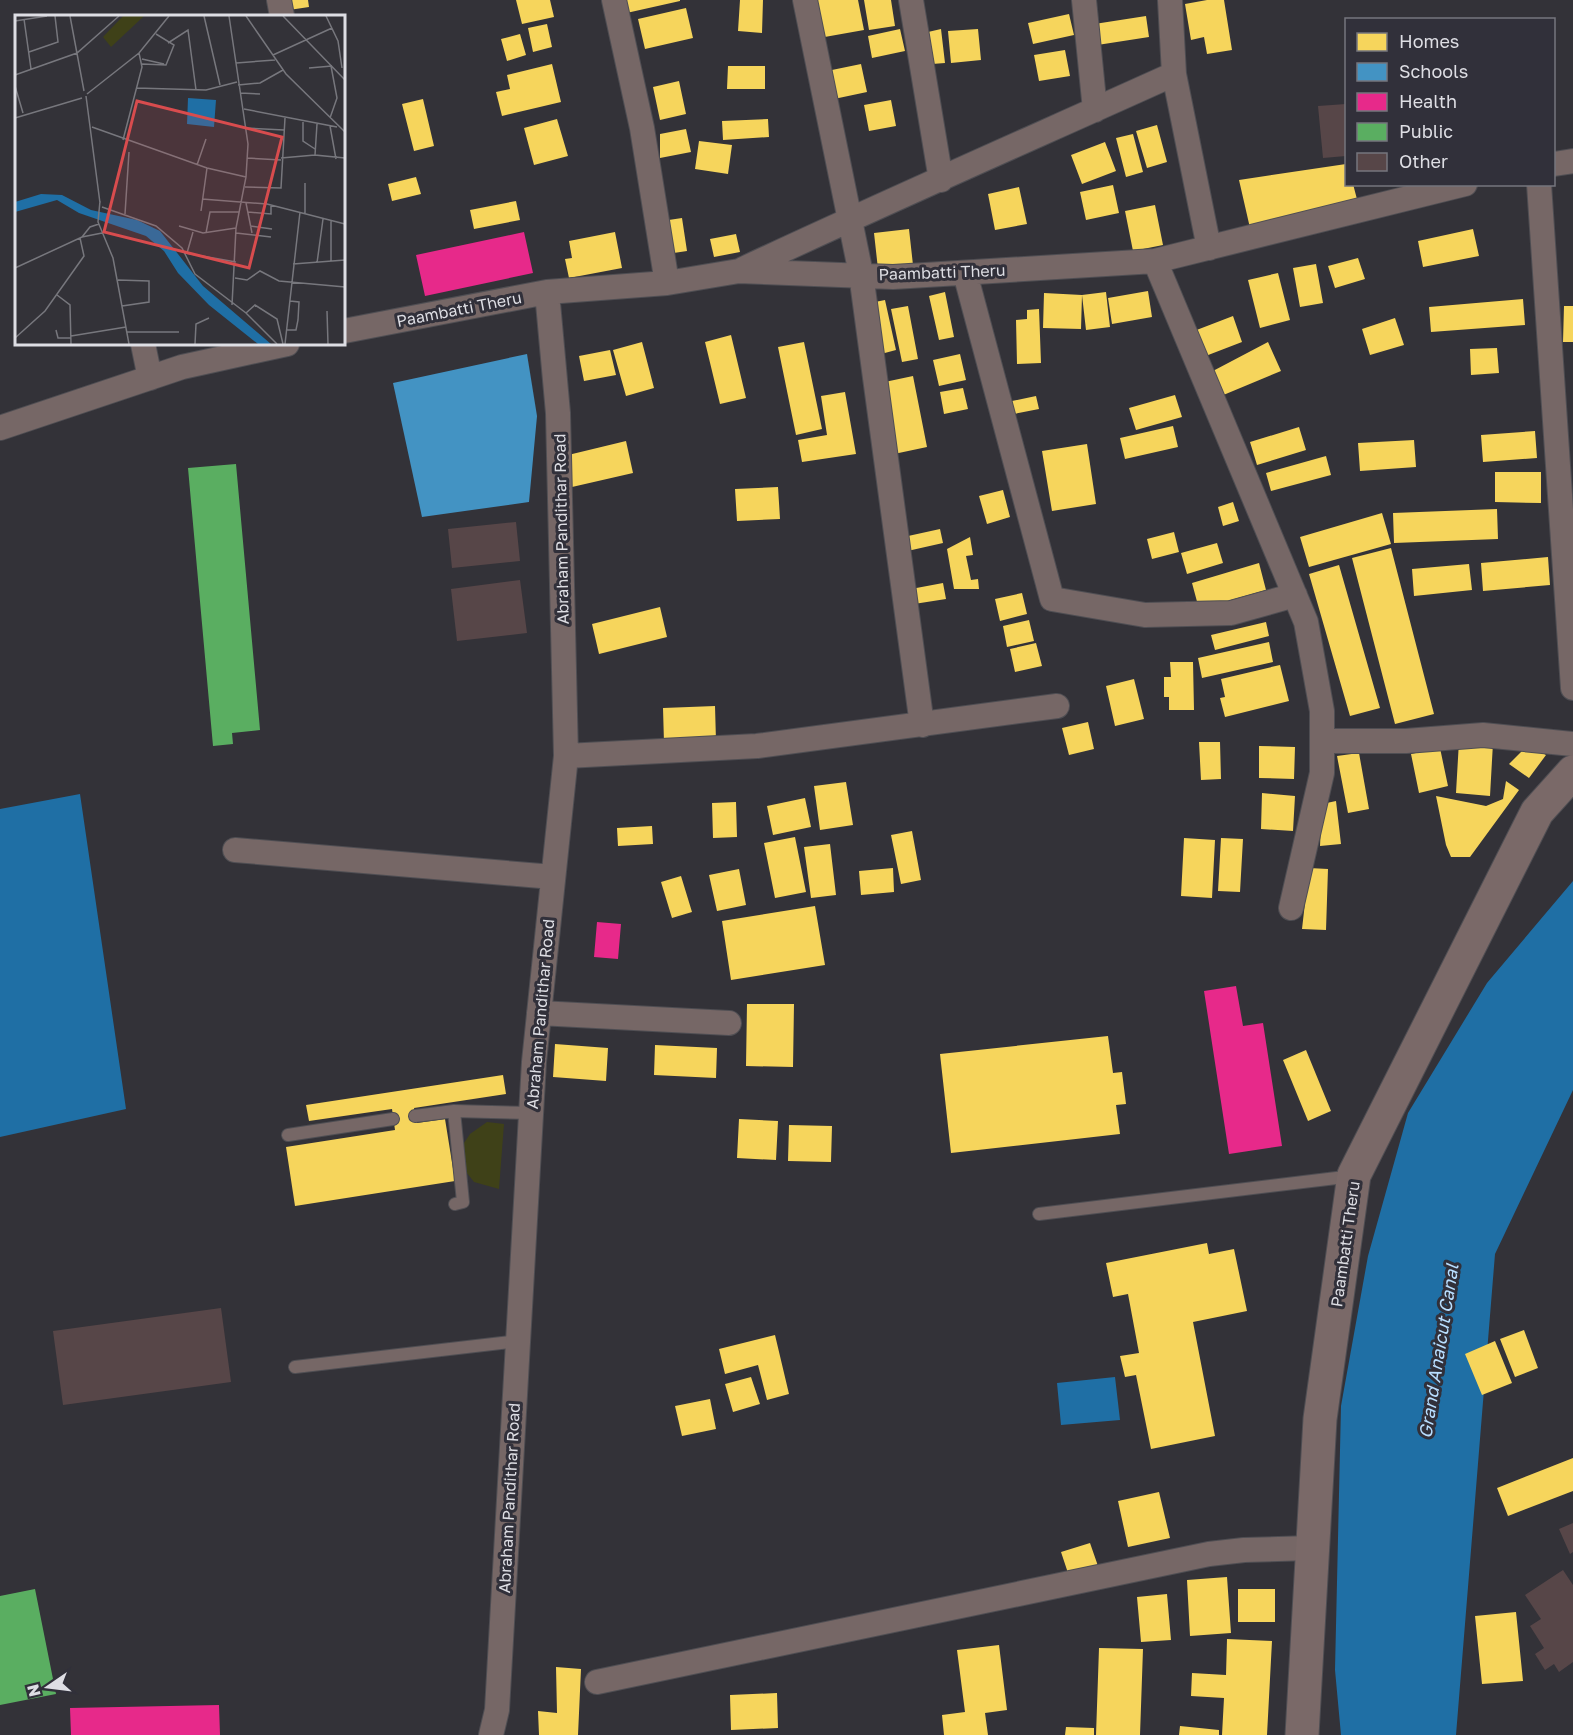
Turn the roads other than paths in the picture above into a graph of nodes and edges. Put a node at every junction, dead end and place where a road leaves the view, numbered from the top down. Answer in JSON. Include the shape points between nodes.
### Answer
{"nodes":[{"id":1,"x":279,"y":0,"type":"edge"},
{"id":2,"x":614,"y":0,"type":"edge"},
{"id":3,"x":805,"y":0,"type":"edge"},
{"id":4,"x":911,"y":0,"type":"edge"},
{"id":5,"x":1084,"y":0,"type":"edge"},
{"id":6,"x":1170,"y":0,"type":"edge"},
{"id":7,"x":282,"y":15,"type":"edge"},
{"id":8,"x":1174,"y":74,"type":"junction"},
{"id":9,"x":1095,"y":110,"type":"junction"},
{"id":10,"x":1573,"y":161,"type":"edge"},
{"id":11,"x":1555,"y":164,"type":"edge"},
{"id":12,"x":941,"y":180,"type":"junction"},
{"id":13,"x":1457,"y":186,"type":"edge"},
{"id":14,"x":1539,"y":186,"type":"edge"},
{"id":15,"x":849,"y":218,"type":"junction"},
{"id":16,"x":1209,"y":248,"type":"junction"},
{"id":17,"x":1155,"y":261,"type":"junction"},
{"id":18,"x":739,"y":272,"type":"junction"},
{"id":19,"x":964,"y":273,"type":"junction"},
{"id":20,"x":861,"y":274,"type":"junction"},
{"id":21,"x":667,"y":283,"type":"junction"},
{"id":22,"x":547,"y":292,"type":"junction"},
{"id":23,"x":345,"y":331,"type":"edge"},
{"id":24,"x":142,"y":345,"type":"edge"},
{"id":25,"x":282,"y":345,"type":"edge"},
{"id":26,"x":150,"y":378,"type":"junction"},
{"id":27,"x":2,"y":421,"type":"edge"},
{"id":28,"x":1295,"y":595,"type":"junction"},
{"id":29,"x":1573,"y":688,"type":"edge"},
{"id":30,"x":1057,"y":706,"type":"dead end"},
{"id":31,"x":922,"y":725,"type":"junction"},
{"id":32,"x":1322,"y":741,"type":"junction"},
{"id":33,"x":1573,"y":744,"type":"edge"},
{"id":34,"x":566,"y":756,"type":"junction"},
{"id":35,"x":1573,"y":772,"type":"edge"},
{"id":36,"x":235,"y":850,"type":"dead end"},
{"id":37,"x":553,"y":877,"type":"junction"},
{"id":38,"x":1291,"y":908,"type":"dead end"},
{"id":39,"x":539,"y":1013,"type":"junction"},
{"id":40,"x":729,"y":1023,"type":"dead end"},
{"id":41,"x":454,"y":1111,"type":"junction"},
{"id":42,"x":531,"y":1113,"type":"junction"},
{"id":43,"x":415,"y":1116,"type":"dead end"},
{"id":44,"x":393,"y":1119,"type":"dead end"},
{"id":45,"x":288,"y":1135,"type":"dead end"},
{"id":46,"x":1354,"y":1175,"type":"junction"},
{"id":47,"x":455,"y":1204,"type":"dead end"},
{"id":48,"x":1039,"y":1214,"type":"dead end"},
{"id":49,"x":518,"y":1341,"type":"junction"},
{"id":50,"x":295,"y":1367,"type":"dead end"},
{"id":51,"x":1311,"y":1548,"type":"junction"},
{"id":52,"x":597,"y":1682,"type":"dead end"},
{"id":53,"x":491,"y":1735,"type":"edge"},
{"id":54,"x":1302,"y":1735,"type":"edge"}],
"edges":[{"from":1,"to":7,"type":"street"},
{"from":2,"to":21,"type":"street","via":[[642,128]]},
{"from":3,"to":15,"type":"street"},
{"from":4,"to":12,"type":"street"},
{"from":5,"to":9,"type":"street"},
{"from":6,"to":8,"type":"street"},
{"from":8,"to":9,"type":"street"},
{"from":8,"to":16,"type":"street"},
{"from":9,"to":12,"type":"street"},
{"from":10,"to":11,"type":"street"},
{"from":12,"to":15,"type":"street"},
{"from":13,"to":16,"type":"street","name":"Paambatti Theru"},
{"from":14,"to":29,"type":"street"},
{"from":15,"to":18,"type":"street"},
{"from":15,"to":20,"type":"street"},
{"from":16,"to":17,"type":"street","name":"Paambatti Theru"},
{"from":17,"to":19,"type":"street","name":"Paambatti Theru"},
{"from":17,"to":28,"type":"street"},
{"from":18,"to":20,"type":"street","name":"Paambatti Theru"},
{"from":18,"to":21,"type":"street","name":"Paambatti Theru"},
{"from":19,"to":20,"type":"street","name":"Paambatti Theru","via":[[893,277]]},
{"from":19,"to":28,"type":"street","via":[[1052,599],[1145,615],[1231,613]]},
{"from":20,"to":31,"type":"street"},
{"from":21,"to":22,"type":"street","name":"Paambatti Theru"},
{"from":22,"to":23,"type":"street","name":"Paambatti Theru"},
{"from":22,"to":34,"type":"street","name":"Abraham Pandithar Road","via":[[558,413]]},
{"from":24,"to":26,"type":"street"},
{"from":25,"to":26,"type":"street"},
{"from":26,"to":27,"type":"street"},
{"from":28,"to":32,"type":"street","via":[[1306,622],[1322,711]]},
{"from":30,"to":31,"type":"street"},
{"from":31,"to":34,"type":"street","via":[[757,746]]},
{"from":32,"to":33,"type":"street","via":[[1406,741],[1483,735]]},
{"from":32,"to":38,"type":"street","via":[[1322,773]]},
{"from":34,"to":37,"type":"street","name":"Abraham Pandithar Road"},
{"from":35,"to":46,"type":"street","name":"Paambatti Theru","via":[[1537,812]]},
{"from":36,"to":37,"type":"street"},
{"from":37,"to":39,"type":"street","name":"Abraham Pandithar Road"},
{"from":39,"to":40,"type":"street"},
{"from":39,"to":42,"type":"street","name":"Abraham Pandithar Road"},
{"from":41,"to":42,"type":"lane"},
{"from":41,"to":43,"type":"lane"},
{"from":41,"to":47,"type":"lane","via":[[463,1202]]},
{"from":42,"to":49,"type":"street","name":"Abraham Pandithar Road"},
{"from":44,"to":45,"type":"lane"},
{"from":46,"to":48,"type":"lane"},
{"from":46,"to":51,"type":"street","name":"Paambatti Theru","via":[[1320,1419]]},
{"from":49,"to":50,"type":"lane"},
{"from":49,"to":53,"type":"street","name":"Abraham Pandithar Road","via":[[496,1710]]},
{"from":51,"to":52,"type":"street","via":[[1209,1554]]},
{"from":51,"to":54,"type":"street","name":"Paambatti Theru"}]}
